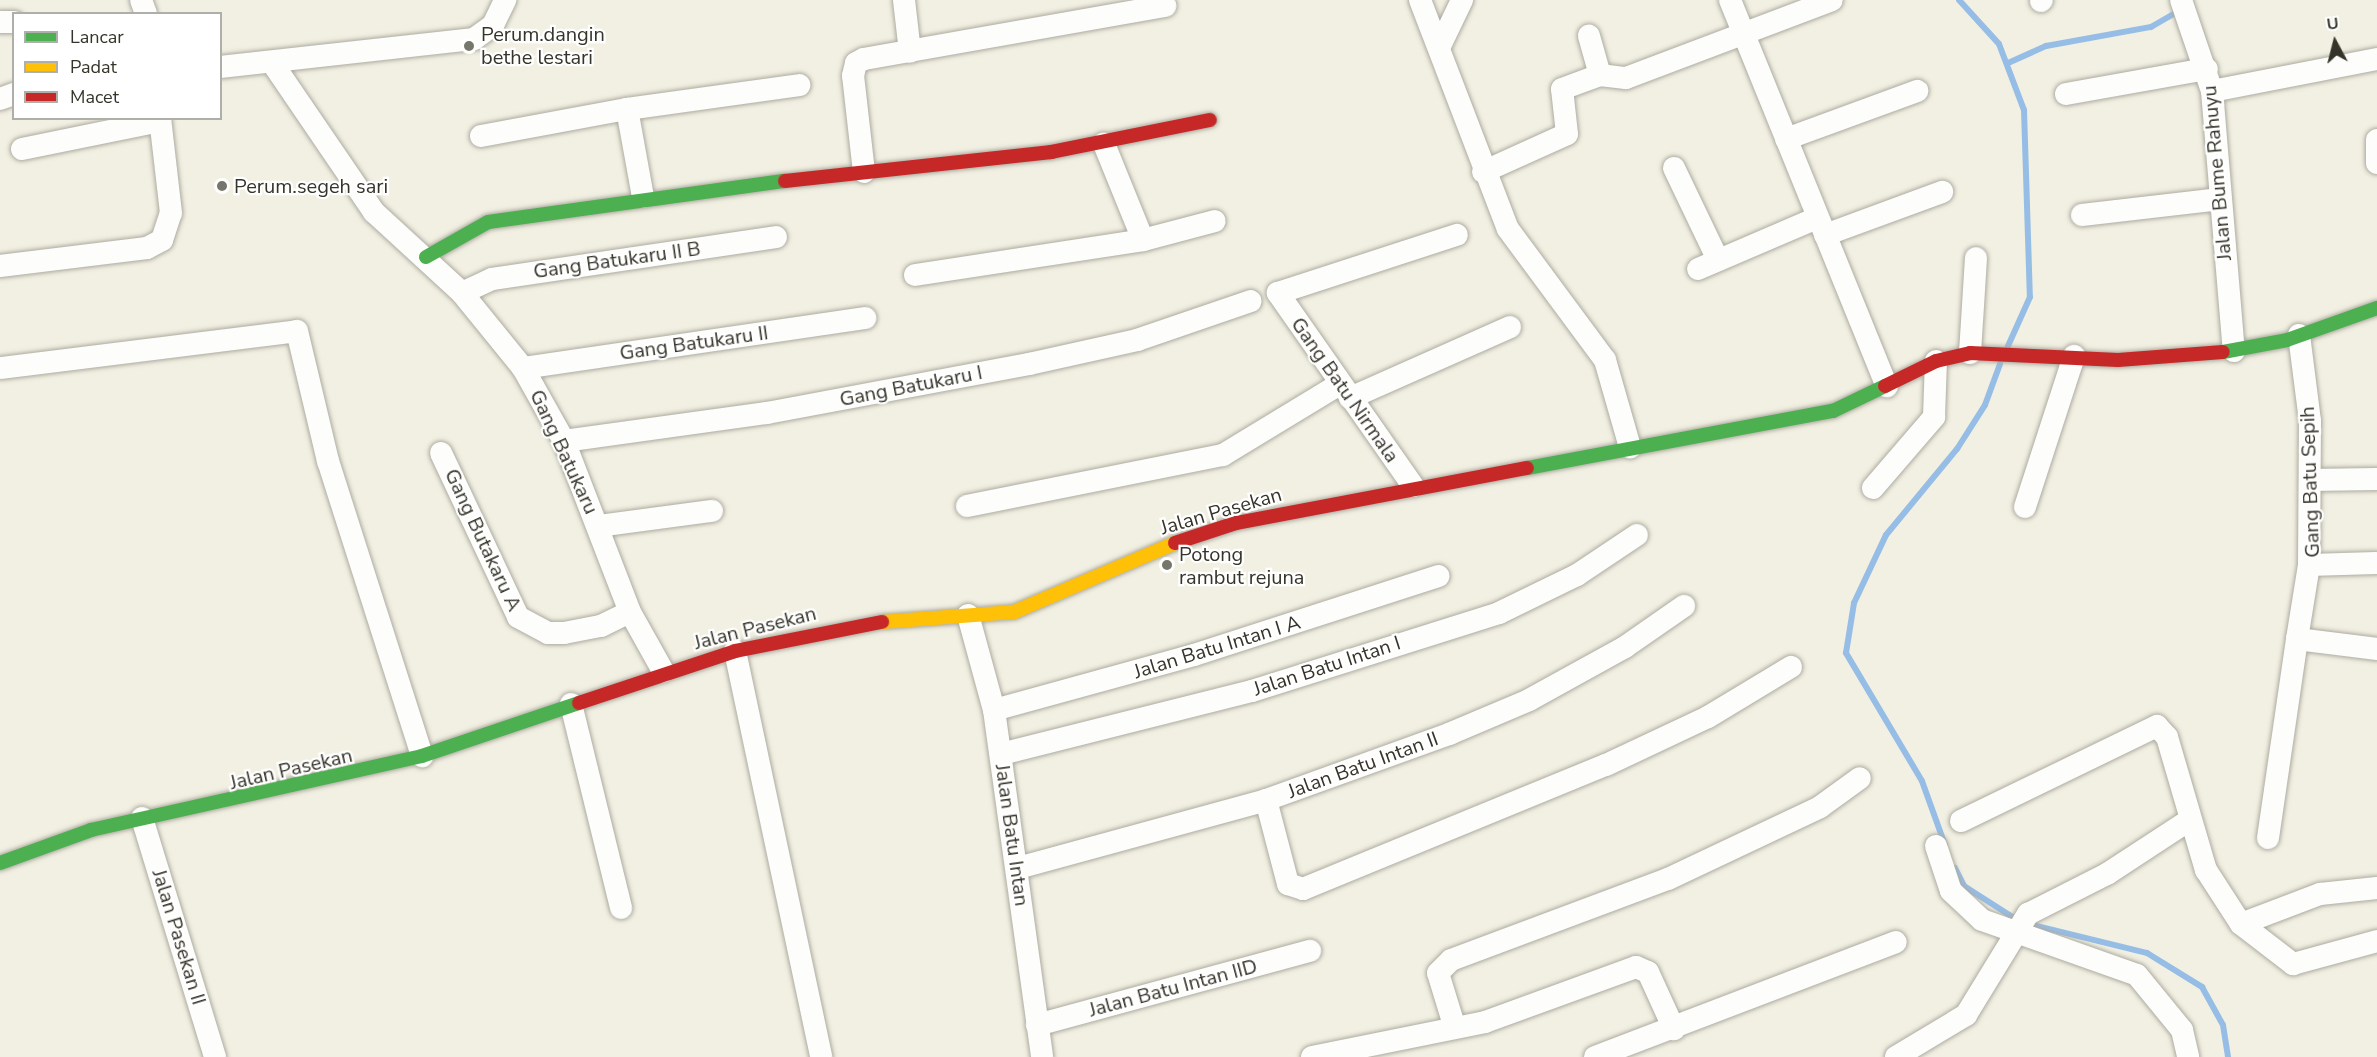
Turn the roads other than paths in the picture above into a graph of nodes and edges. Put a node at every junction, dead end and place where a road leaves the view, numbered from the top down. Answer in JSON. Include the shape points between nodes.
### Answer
{"nodes":[{"id":1,"x":505,"y":0,"type":"edge"},
{"id":2,"x":904,"y":0,"type":"edge"},
{"id":3,"x":1420,"y":0,"type":"edge"},
{"id":4,"x":1462,"y":0,"type":"edge"},
{"id":5,"x":1730,"y":0,"type":"edge"},
{"id":6,"x":1832,"y":0,"type":"edge"},
{"id":7,"x":2181,"y":0,"type":"edge"},
{"id":8,"x":1165,"y":6,"type":"dead end"},
{"id":9,"x":1742,"y":31,"type":"junction"},
{"id":10,"x":1589,"y":36,"type":"dead end"},
{"id":11,"x":1440,"y":46,"type":"junction"},
{"id":12,"x":910,"y":52,"type":"junction"},
{"id":13,"x":2377,"y":59,"type":"edge"},
{"id":14,"x":273,"y":64,"type":"junction"},
{"id":15,"x":222,"y":67,"type":"edge"},
{"id":16,"x":2207,"y":69,"type":"junction"},
{"id":17,"x":1600,"y":75,"type":"junction"},
{"id":18,"x":799,"y":85,"type":"dead end"},
{"id":19,"x":1917,"y":91,"type":"dead end"},
{"id":20,"x":2212,"y":91,"type":"junction"},
{"id":21,"x":2066,"y":94,"type":"dead end"},
{"id":22,"x":627,"y":109,"type":"junction"},
{"id":23,"x":160,"y":120,"type":"edge"},
{"id":24,"x":1210,"y":120,"type":"dead end"},
{"id":25,"x":481,"y":136,"type":"dead end"},
{"id":26,"x":1786,"y":139,"type":"junction"},
{"id":27,"x":2377,"y":140,"type":"edge"},
{"id":28,"x":1104,"y":144,"type":"junction"},
{"id":29,"x":22,"y":149,"type":"dead end"},
{"id":30,"x":2377,"y":163,"type":"edge"},
{"id":31,"x":1674,"y":168,"type":"dead end"},
{"id":32,"x":1483,"y":171,"type":"junction"},
{"id":33,"x":864,"y":172,"type":"junction"},
{"id":34,"x":1942,"y":192,"type":"dead end"},
{"id":35,"x":643,"y":197,"type":"junction"},
{"id":36,"x":2220,"y":200,"type":"junction"},
{"id":37,"x":2082,"y":215,"type":"dead end"},
{"id":38,"x":1215,"y":221,"type":"dead end"},
{"id":39,"x":1821,"y":227,"type":"junction"},
{"id":40,"x":1457,"y":235,"type":"dead end"},
{"id":41,"x":776,"y":237,"type":"dead end"},
{"id":42,"x":1143,"y":240,"type":"junction"},
{"id":43,"x":426,"y":257,"type":"junction"},
{"id":44,"x":1976,"y":258,"type":"dead end"},
{"id":45,"x":1718,"y":260,"type":"junction"},
{"id":46,"x":0,"y":266,"type":"edge"},
{"id":47,"x":1698,"y":269,"type":"dead end"},
{"id":48,"x":915,"y":274,"type":"dead end"},
{"id":49,"x":462,"y":293,"type":"junction"},
{"id":50,"x":1251,"y":301,"type":"dead end"},
{"id":51,"x":2377,"y":308,"type":"edge"},
{"id":52,"x":865,"y":318,"type":"dead end"},
{"id":53,"x":1510,"y":327,"type":"dead end"},
{"id":54,"x":2299,"y":335,"type":"junction"},
{"id":55,"x":2234,"y":351,"type":"junction"},
{"id":56,"x":1970,"y":353,"type":"junction"},
{"id":57,"x":2074,"y":356,"type":"junction"},
{"id":58,"x":1936,"y":361,"type":"junction"},
{"id":59,"x":1,"y":368,"type":"edge"},
{"id":60,"x":524,"y":368,"type":"junction"},
{"id":61,"x":1887,"y":386,"type":"junction"},
{"id":62,"x":1345,"y":391,"type":"junction"},
{"id":63,"x":564,"y":441,"type":"junction"},
{"id":64,"x":1630,"y":447,"type":"junction"},
{"id":65,"x":441,"y":453,"type":"dead end"},
{"id":66,"x":2377,"y":479,"type":"edge"},
{"id":67,"x":2310,"y":480,"type":"junction"},
{"id":68,"x":1413,"y":486,"type":"junction"},
{"id":69,"x":1873,"y":488,"type":"dead end"},
{"id":70,"x":967,"y":506,"type":"dead end"},
{"id":71,"x":2025,"y":507,"type":"dead end"},
{"id":72,"x":712,"y":511,"type":"dead end"},
{"id":73,"x":599,"y":526,"type":"junction"},
{"id":74,"x":1637,"y":535,"type":"dead end"},
{"id":75,"x":2376,"y":563,"type":"edge"},
{"id":76,"x":2309,"y":565,"type":"junction"},
{"id":77,"x":1439,"y":576,"type":"dead end"},
{"id":78,"x":1684,"y":606,"type":"dead end"},
{"id":79,"x":630,"y":612,"type":"junction"},
{"id":80,"x":968,"y":615,"type":"junction"},
{"id":81,"x":2297,"y":639,"type":"junction"},
{"id":82,"x":2377,"y":649,"type":"edge"},
{"id":83,"x":735,"y":651,"type":"junction"},
{"id":84,"x":1791,"y":667,"type":"dead end"},
{"id":85,"x":663,"y":671,"type":"junction"},
{"id":86,"x":571,"y":704,"type":"junction"},
{"id":87,"x":994,"y":710,"type":"junction"},
{"id":88,"x":1001,"y":754,"type":"junction"},
{"id":89,"x":422,"y":756,"type":"junction"},
{"id":90,"x":1860,"y":778,"type":"dead end"},
{"id":91,"x":1266,"y":800,"type":"junction"},
{"id":92,"x":142,"y":818,"type":"junction"},
{"id":93,"x":1960,"y":820,"type":"dead end"},
{"id":94,"x":2188,"y":821,"type":"junction"},
{"id":95,"x":2268,"y":838,"type":"dead end"},
{"id":96,"x":1936,"y":846,"type":"dead end"},
{"id":97,"x":0,"y":863,"type":"edge"},
{"id":98,"x":1018,"y":868,"type":"junction"},
{"id":99,"x":2377,"y":888,"type":"edge"},
{"id":100,"x":621,"y":908,"type":"dead end"},
{"id":101,"x":2241,"y":924,"type":"junction"},
{"id":102,"x":2019,"y":926,"type":"junction"},
{"id":103,"x":2377,"y":941,"type":"edge"},
{"id":104,"x":1896,"y":942,"type":"dead end"},
{"id":105,"x":1310,"y":951,"type":"dead end"},
{"id":106,"x":1037,"y":1025,"type":"junction"},
{"id":107,"x":1454,"y":1025,"type":"junction"},
{"id":108,"x":1674,"y":1029,"type":"junction"},
{"id":109,"x":215,"y":1057,"type":"edge"},
{"id":110,"x":821,"y":1057,"type":"edge"},
{"id":111,"x":1042,"y":1057,"type":"edge"},
{"id":112,"x":1312,"y":1057,"type":"edge"},
{"id":113,"x":1595,"y":1057,"type":"edge"},
{"id":114,"x":1896,"y":1057,"type":"edge"},
{"id":115,"x":2188,"y":1057,"type":"edge"}],
"edges":[{"from":1,"to":14,"type":"street","via":[[493,25],[474,39]]},
{"from":2,"to":12,"type":"street"},
{"from":3,"to":11,"type":"street"},
{"from":4,"to":11,"type":"street"},
{"from":5,"to":9,"type":"street"},
{"from":6,"to":9,"type":"street"},
{"from":7,"to":16,"type":"street","name":"Jalan Bume Rahuyu"},
{"from":8,"to":12,"type":"street"},
{"from":9,"to":17,"type":"street","via":[[1626,78]]},
{"from":9,"to":26,"type":"street"},
{"from":10,"to":17,"type":"street"},
{"from":11,"to":32,"type":"street"},
{"from":12,"to":33,"type":"street","via":[[856,63]]},
{"from":13,"to":20,"type":"street"},
{"from":14,"to":15,"type":"street"},
{"from":14,"to":43,"type":"street","name":"Gang Batukaru","via":[[374,212]]},
{"from":16,"to":20,"type":"street","name":"Jalan Bume Rahuyu"},
{"from":16,"to":21,"type":"street"},
{"from":17,"to":32,"type":"street","via":[[1562,90],[1568,126],[1562,139]]},
{"from":18,"to":22,"type":"street"},
{"from":19,"to":26,"type":"street"},
{"from":20,"to":36,"type":"street","name":"Jalan Bume Rahuyu"},
{"from":22,"to":25,"type":"street"},
{"from":22,"to":35,"type":"street"},
{"from":23,"to":29,"type":"street"},
{"from":23,"to":46,"type":"street","via":[[171,213],[162,240],[147,248]]},
{"from":24,"to":28,"type":"street"},
{"from":26,"to":39,"type":"street"},
{"from":27,"to":30,"type":"street"},
{"from":28,"to":33,"type":"street"},
{"from":28,"to":42,"type":"street"},
{"from":31,"to":45,"type":"street"},
{"from":32,"to":64,"type":"street","via":[[1508,229],[1605,360]]},
{"from":33,"to":35,"type":"street"},
{"from":34,"to":39,"type":"street"},
{"from":35,"to":43,"type":"street","via":[[488,222]]},
{"from":36,"to":37,"type":"street"},
{"from":36,"to":55,"type":"street","name":"Jalan Bume Rahuyu"},
{"from":38,"to":42,"type":"street"},
{"from":39,"to":45,"type":"street"},
{"from":39,"to":61,"type":"street"},
{"from":40,"to":62,"type":"street","name":"Gang Batu Nirmala","via":[[1278,293]]},
{"from":41,"to":49,"type":"street","name":"Gang Batukaru II B","via":[[492,279]]},
{"from":42,"to":48,"type":"street"},
{"from":43,"to":49,"type":"street","name":"Gang Batukaru"},
{"from":44,"to":56,"type":"street"},
{"from":45,"to":47,"type":"street"},
{"from":49,"to":60,"type":"street","name":"Gang Batukaru"},
{"from":50,"to":63,"type":"street","name":"Gang Batukaru I","via":[[1137,340],[1029,364],[767,412]]},
{"from":51,"to":54,"type":"street","name":"Jalan Pasekan"},
{"from":52,"to":60,"type":"street","name":"Gang Batukaru II"},
{"from":53,"to":62,"type":"street"},
{"from":54,"to":55,"type":"street","name":"Jalan Pasekan"},
{"from":54,"to":67,"type":"street","name":"Gang Batu Sepih"},
{"from":55,"to":57,"type":"street","name":"Jalan Pasekan","via":[[2146,360]]},
{"from":56,"to":57,"type":"street","name":"Jalan Pasekan"},
{"from":56,"to":58,"type":"street","name":"Jalan Pasekan"},
{"from":57,"to":71,"type":"street"},
{"from":58,"to":61,"type":"street","name":"Jalan Pasekan"},
{"from":58,"to":69,"type":"street","via":[[1934,417]]},
{"from":59,"to":89,"type":"street","via":[[280,328],[297,331],[328,461]]},
{"from":60,"to":63,"type":"street","name":"Gang Batukaru"},
{"from":61,"to":64,"type":"street","name":"Jalan Pasekan","via":[[1833,411]]},
{"from":62,"to":68,"type":"street","name":"Gang Batu Nirmala"},
{"from":62,"to":70,"type":"street","via":[[1245,447],[1223,455]]},
{"from":63,"to":73,"type":"street","name":"Gang Batukaru"},
{"from":64,"to":68,"type":"street","name":"Jalan Pasekan"},
{"from":65,"to":79,"type":"street","name":"Gang Butakaru A","via":[[518,617],[548,633],[564,633],[601,626]]},
{"from":66,"to":67,"type":"street"},
{"from":67,"to":76,"type":"street","name":"Gang Batu Sepih"},
{"from":68,"to":80,"type":"street","name":"Jalan Pasekan","via":[[1236,523],[1156,550],[1040,604]]},
{"from":72,"to":73,"type":"street"},
{"from":73,"to":79,"type":"street","name":"Gang Batukaru"},
{"from":74,"to":88,"type":"street","name":"Jalan Batu Intan I","via":[[1576,575],[1499,612],[1252,691]]},
{"from":75,"to":76,"type":"street","name":"Gang Batu Sepih"},
{"from":76,"to":81,"type":"street"},
{"from":77,"to":87,"type":"street","name":"Jalan Batu Intan I A","via":[[1194,656]]},
{"from":78,"to":91,"type":"street","name":"Jalan Batu Intan II","via":[[1625,647],[1529,700]]},
{"from":79,"to":85,"type":"street","name":"Gang Batukaru"},
{"from":80,"to":83,"type":"street","name":"Jalan Pasekan","via":[[861,624]]},
{"from":80,"to":87,"type":"street","name":"Jalan Batu Intan"},
{"from":81,"to":82,"type":"street"},
{"from":81,"to":95,"type":"street"},
{"from":83,"to":85,"type":"street","name":"Jalan Pasekan"},
{"from":83,"to":110,"type":"street"},
{"from":84,"to":91,"type":"street","via":[[1708,717],[1606,765],[1303,889],[1288,884]]},
{"from":85,"to":86,"type":"street","name":"Jalan Pasekan"},
{"from":86,"to":89,"type":"street","name":"Jalan Pasekan"},
{"from":86,"to":100,"type":"street"},
{"from":87,"to":88,"type":"street","name":"Jalan Batu Intan"},
{"from":88,"to":98,"type":"street","name":"Jalan Batu Intan"},
{"from":89,"to":92,"type":"street","name":"Jalan Pasekan","via":[[330,781]]},
{"from":90,"to":107,"type":"street","via":[[1820,807],[1678,874],[1451,960],[1438,973]]},
{"from":91,"to":98,"type":"street","name":"Jalan Batu Intan II"},
{"from":92,"to":97,"type":"street","name":"Jalan Pasekan"},
{"from":92,"to":109,"type":"street","name":"Jalan Pasekan II"},
{"from":93,"to":94,"type":"street","via":[[2154,725],[2168,737]]},
{"from":94,"to":101,"type":"street","via":[[2220,899]]},
{"from":94,"to":102,"type":"street"},
{"from":96,"to":102,"type":"street","via":[[1960,903]]},
{"from":98,"to":106,"type":"street","name":"Jalan Batu Intan"},
{"from":99,"to":101,"type":"street","via":[[2320,894]]},
{"from":101,"to":103,"type":"street","via":[[2293,964]]},
{"from":102,"to":114,"type":"street","via":[[1966,1015]]},
{"from":102,"to":115,"type":"street","via":[[2138,975],[2182,1030]]},
{"from":104,"to":108,"type":"street"},
{"from":105,"to":106,"type":"street","name":"Jalan Batu Intan IID"},
{"from":106,"to":111,"type":"street","name":"Jalan Batu Intan"},
{"from":107,"to":108,"type":"street","via":[[1485,1022],[1636,967],[1648,972]]},
{"from":107,"to":112,"type":"street"},
{"from":108,"to":113,"type":"street"}]}
